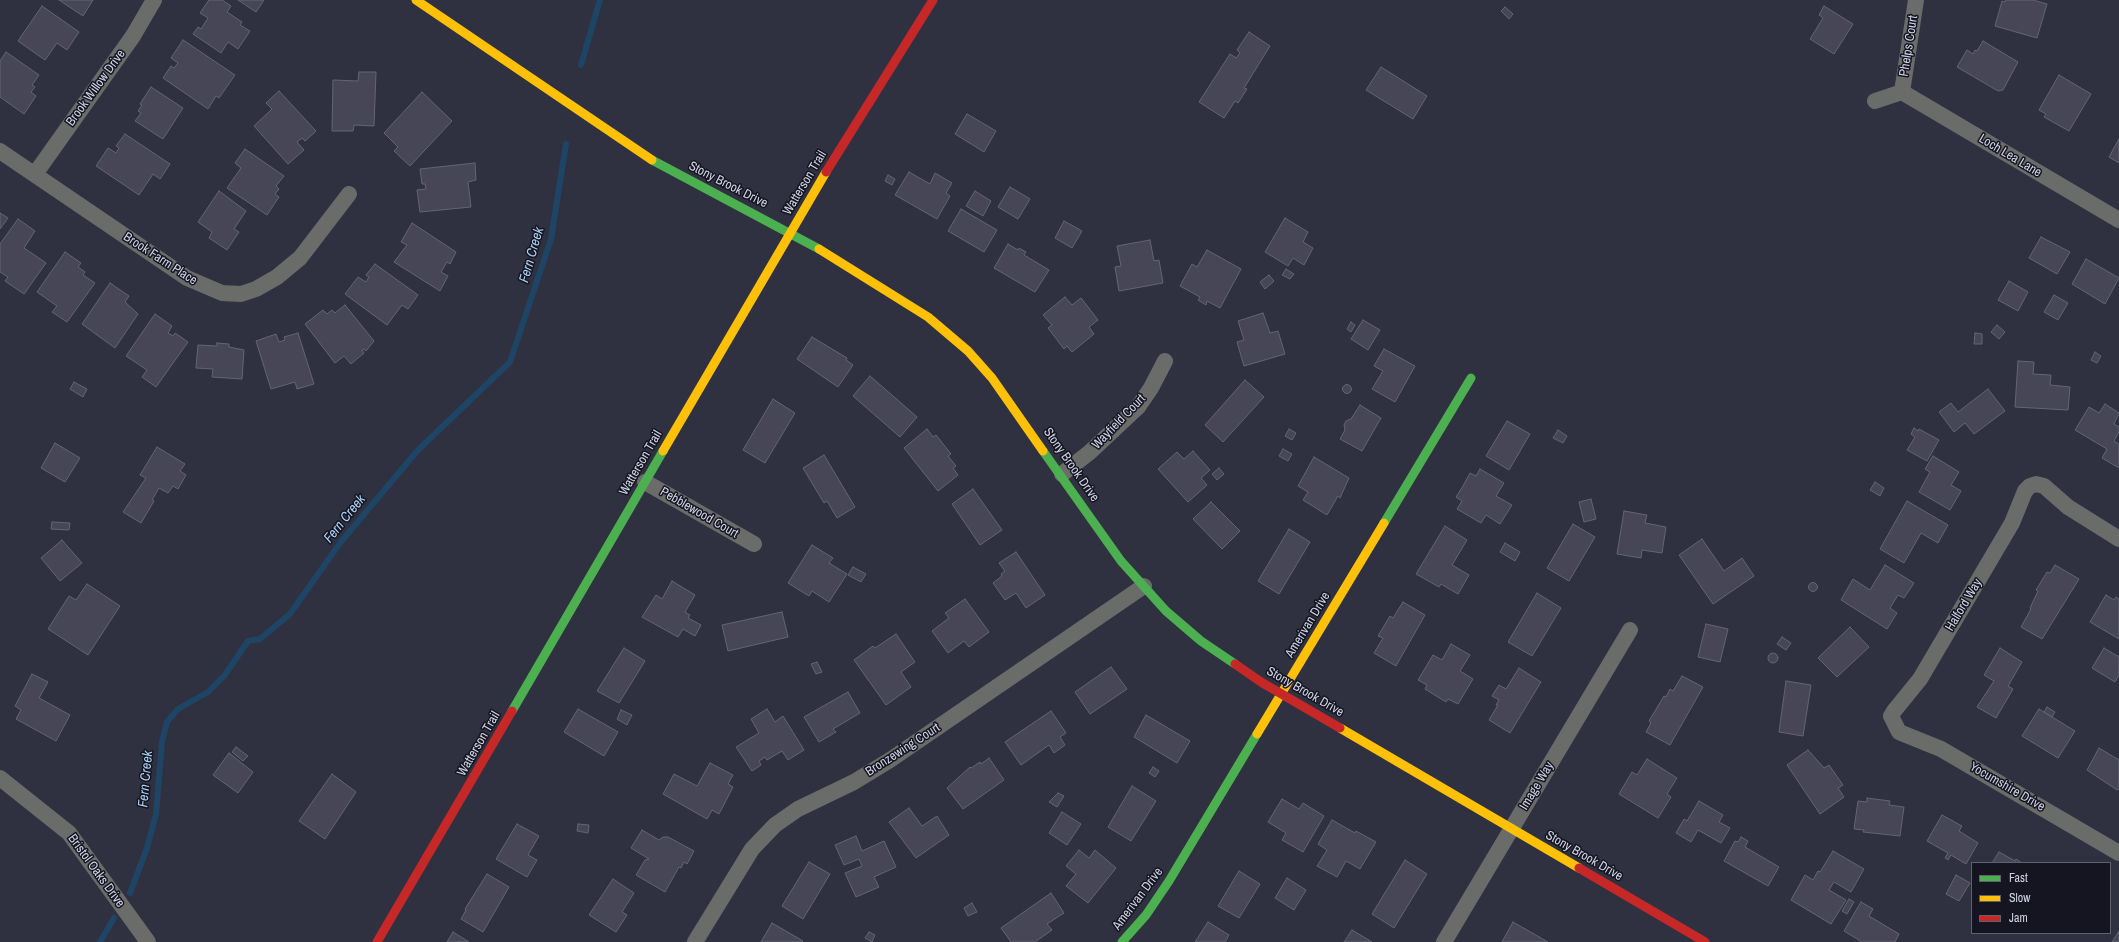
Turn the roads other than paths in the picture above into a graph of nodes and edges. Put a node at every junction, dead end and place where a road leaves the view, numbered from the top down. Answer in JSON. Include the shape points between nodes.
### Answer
{"nodes":[{"id":1,"x":154,"y":0,"type":"edge"},
{"id":2,"x":416,"y":0,"type":"edge"},
{"id":3,"x":933,"y":0,"type":"edge"},
{"id":4,"x":1916,"y":0,"type":"edge"},
{"id":5,"x":1902,"y":92,"type":"junction"},
{"id":6,"x":1875,"y":101,"type":"dead end"},
{"id":7,"x":0,"y":151,"type":"edge"},
{"id":8,"x":34,"y":174,"type":"junction"},
{"id":9,"x":349,"y":194,"type":"dead end"},
{"id":10,"x":2119,"y":220,"type":"edge"},
{"id":11,"x":790,"y":233,"type":"junction"},
{"id":12,"x":1165,"y":360,"type":"dead end"},
{"id":13,"x":1472,"y":378,"type":"dead end"},
{"id":14,"x":1062,"y":474,"type":"junction"},
{"id":15,"x":645,"y":482,"type":"junction"},
{"id":16,"x":2119,"y":539,"type":"edge"},
{"id":17,"x":754,"y":544,"type":"dead end"},
{"id":18,"x":1144,"y":586,"type":"junction"},
{"id":19,"x":1630,"y":630,"type":"dead end"},
{"id":20,"x":1282,"y":693,"type":"junction"},
{"id":21,"x":1895,"y":724,"type":"joint"},
{"id":22,"x":0,"y":778,"type":"edge"},
{"id":23,"x":1512,"y":828,"type":"junction"},
{"id":24,"x":2119,"y":853,"type":"edge"},
{"id":25,"x":148,"y":942,"type":"edge"},
{"id":26,"x":377,"y":942,"type":"edge"},
{"id":27,"x":695,"y":942,"type":"edge"},
{"id":28,"x":1122,"y":942,"type":"edge"},
{"id":29,"x":1444,"y":942,"type":"edge"},
{"id":30,"x":1705,"y":942,"type":"edge"}],
"edges":[{"from":1,"to":8,"type":"street","name":"Brook Willow Drive","via":[[134,36]]},
{"from":2,"to":11,"type":"street","name":"Stony Brook Drive","via":[[650,160]]},
{"from":3,"to":11,"type":"street","name":"Watterson Trail"},
{"from":4,"to":5,"type":"street","name":"Phelps Court"},
{"from":5,"to":6,"type":"street"},
{"from":5,"to":10,"type":"street","name":"Loch Lea Lane"},
{"from":7,"to":8,"type":"street","name":"Brook Farm Place"},
{"from":8,"to":9,"type":"street","name":"Brook Farm Place","via":[[187,278],[222,293],[241,294],[278,277],[300,258]]},
{"from":11,"to":14,"type":"street","name":"Stony Brook Drive","via":[[928,317],[968,351],[992,378]]},
{"from":11,"to":15,"type":"street","name":"Watterson Trail"},
{"from":12,"to":14,"type":"street","name":"Wayfield Court","via":[[1138,407],[1090,452]]},
{"from":13,"to":20,"type":"street","name":"Amerivan Drive"},
{"from":14,"to":18,"type":"street","name":"Stony Brook Drive","via":[[1121,560]]},
{"from":15,"to":17,"type":"street","name":"Pebblewood Court"},
{"from":15,"to":26,"type":"street","name":"Watterson Trail"},
{"from":16,"to":21,"type":"street","name":"Halford Way","via":[[2068,508],[2044,486],[2036,484],[2025,491],[2012,523],[1920,679],[1894,710],[1891,716]]},
{"from":18,"to":20,"type":"street","name":"Stony Brook Drive","via":[[1166,611],[1201,640],[1261,682]]},
{"from":18,"to":27,"type":"street","name":"Bronzewing Court","via":[[890,760],[854,782],[798,809],[775,825],[752,849]]},
{"from":19,"to":23,"type":"street","name":"Image Way"},
{"from":20,"to":23,"type":"street","name":"Stony Brook Drive"},
{"from":20,"to":28,"type":"street","name":"Amerivan Drive","via":[[1169,881],[1146,915]]},
{"from":21,"to":24,"type":"street","name":"Yocumshire Drive","via":[[1899,732],[1941,749]]},
{"from":22,"to":25,"type":"street","name":"Bristol Oaks Drive","via":[[69,833]]},
{"from":23,"to":29,"type":"street","name":"Image Way"},
{"from":23,"to":30,"type":"street","name":"Stony Brook Drive"}]}
